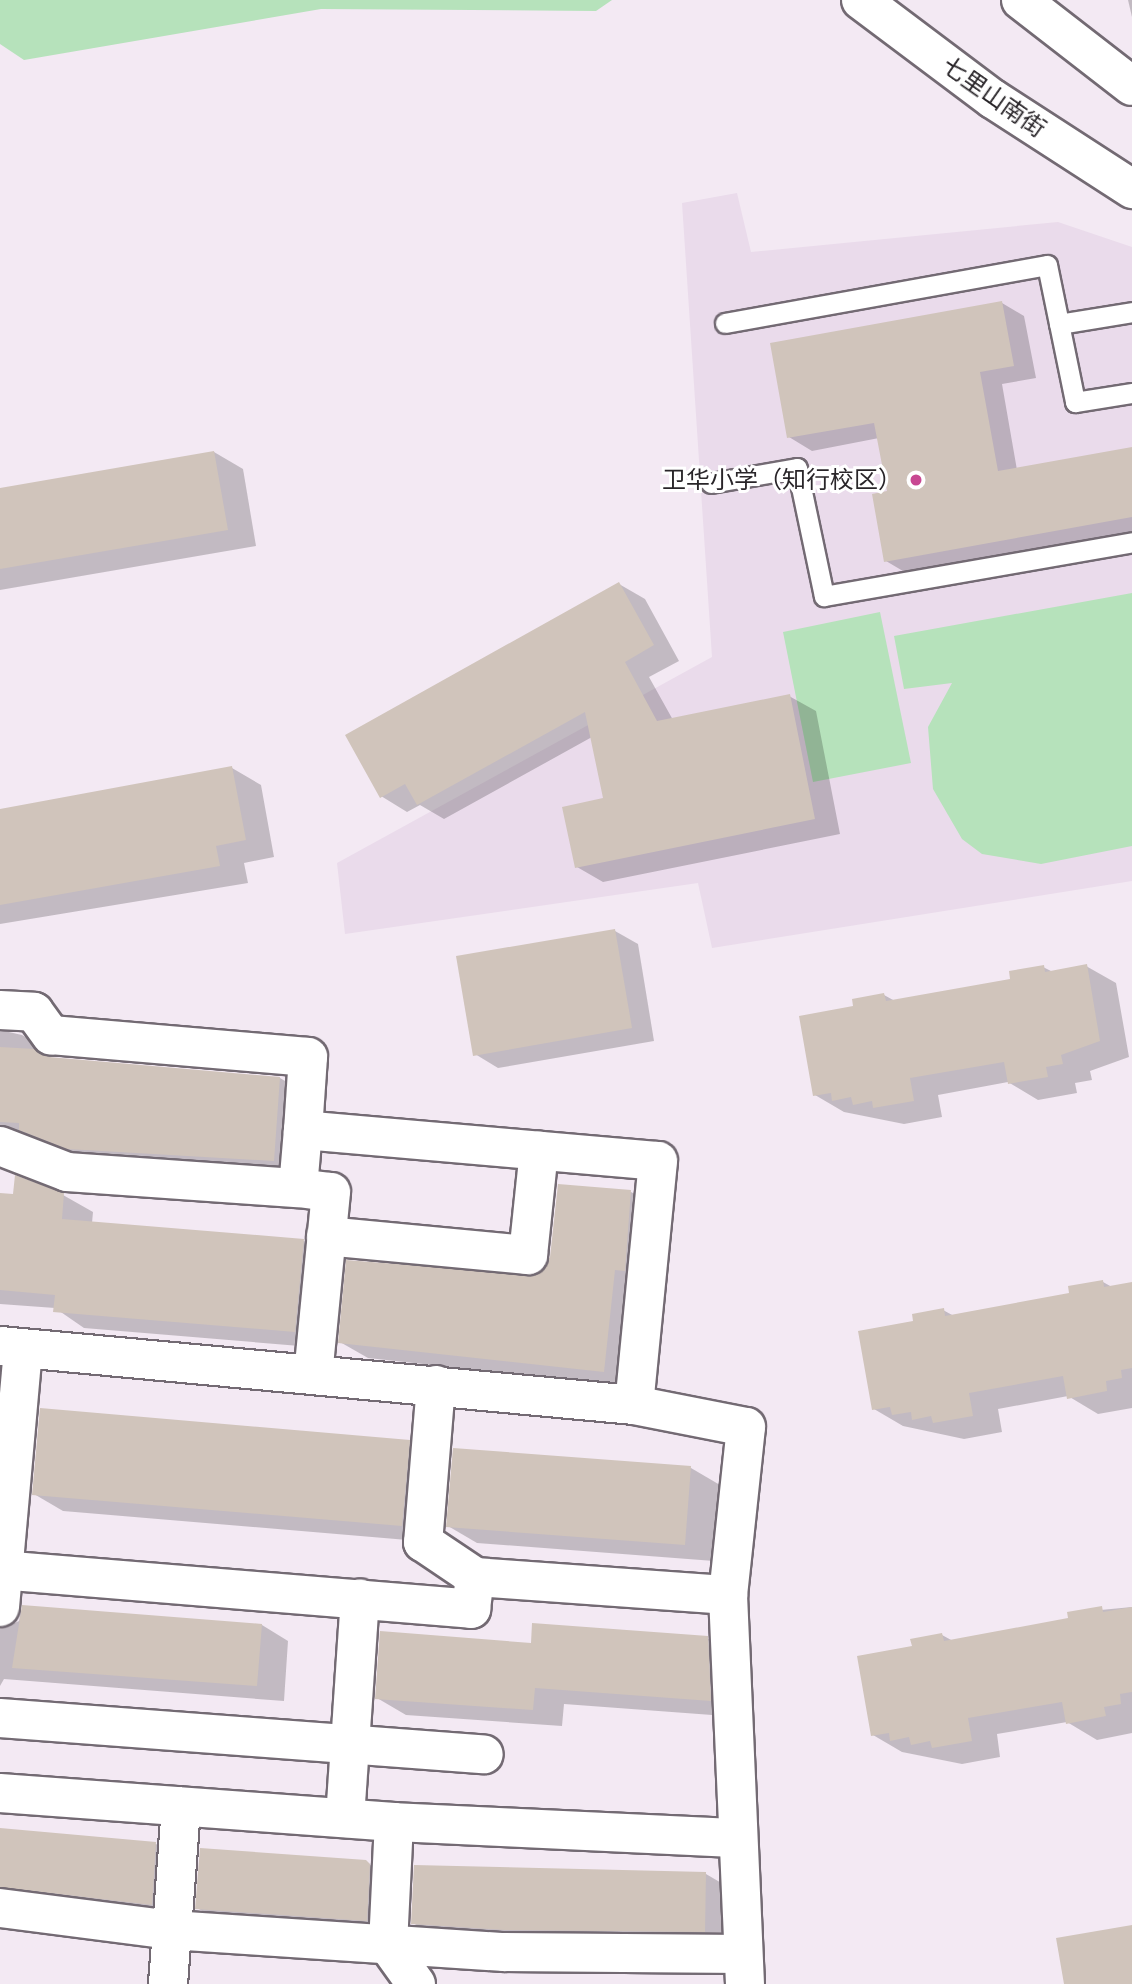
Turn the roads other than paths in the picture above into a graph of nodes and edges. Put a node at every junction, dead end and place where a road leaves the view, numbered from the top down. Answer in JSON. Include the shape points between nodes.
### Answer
{"nodes":[{"id":1,"x":860,"y":0,"type":"edge"},
{"id":2,"x":1021,"y":0,"type":"edge"},
{"id":3,"x":1132,"y":86,"type":"edge"},
{"id":4,"x":1132,"y":189,"type":"edge"},
{"id":5,"x":1132,"y":312,"type":"edge"},
{"id":6,"x":725,"y":323,"type":"dead end"},
{"id":7,"x":1059,"y":324,"type":"junction"},
{"id":8,"x":1132,"y":393,"type":"edge"},
{"id":9,"x":711,"y":483,"type":"dead end"},
{"id":10,"x":1132,"y":542,"type":"edge"},
{"id":11,"x":0,"y":1010,"type":"edge"},
{"id":12,"x":303,"y":1130,"type":"junction"},
{"id":13,"x":0,"y":1146,"type":"edge"},
{"id":14,"x":539,"y":1151,"type":"junction"},
{"id":15,"x":298,"y":1188,"type":"junction"},
{"id":16,"x":327,"y":1236,"type":"junction"},
{"id":17,"x":12,"y":1348,"type":"edge"},
{"id":18,"x":313,"y":1374,"type":"junction"},
{"id":19,"x":436,"y":1385,"type":"junction"},
{"id":20,"x":634,"y":1405,"type":"junction"},
{"id":21,"x":4,"y":1494,"type":"edge"},
{"id":22,"x":1,"y":1570,"type":"edge"},
{"id":23,"x":475,"y":1577,"type":"junction"},
{"id":24,"x":728,"y":1595,"type":"junction"},
{"id":25,"x":360,"y":1600,"type":"junction"},
{"id":26,"x":0,"y":1607,"type":"edge"},
{"id":27,"x":0,"y":1718,"type":"edge"},
{"id":28,"x":351,"y":1744,"type":"junction"},
{"id":29,"x":484,"y":1754,"type":"dead end"},
{"id":30,"x":0,"y":1793,"type":"edge"},
{"id":31,"x":181,"y":1806,"type":"junction"},
{"id":32,"x":345,"y":1818,"type":"junction"},
{"id":33,"x":394,"y":1822,"type":"junction"},
{"id":34,"x":736,"y":1838,"type":"junction"},
{"id":35,"x":0,"y":1909,"type":"edge"},
{"id":36,"x":171,"y":1930,"type":"junction"},
{"id":37,"x":388,"y":1945,"type":"junction"},
{"id":38,"x":744,"y":1969,"type":"edge"},
{"id":39,"x":168,"y":1984,"type":"edge"},
{"id":40,"x":416,"y":1984,"type":"edge"}],
"edges":[{"from":1,"to":4,"type":"street","name":"七里山南街","via":[[993,99]]},
{"from":2,"to":3,"type":"street"},
{"from":5,"to":7,"type":"lane"},
{"from":6,"to":7,"type":"lane","via":[[1047,265]]},
{"from":7,"to":8,"type":"lane","via":[[1075,402]]},
{"from":9,"to":10,"type":"lane","via":[[797,468],[824,596]]},
{"from":11,"to":12,"type":"street","via":[[34,1012],[51,1035],[308,1057]]},
{"from":12,"to":14,"type":"street"},
{"from":12,"to":15,"type":"street"},
{"from":13,"to":15,"type":"street","via":[[67,1172]]},
{"from":14,"to":16,"type":"street","via":[[528,1255]]},
{"from":14,"to":20,"type":"street","via":[[658,1161]]},
{"from":15,"to":16,"type":"street","via":[[331,1192]]},
{"from":16,"to":18,"type":"street"},
{"from":17,"to":18,"type":"street"},
{"from":17,"to":21,"type":"street"},
{"from":18,"to":19,"type":"street"},
{"from":19,"to":20,"type":"street"},
{"from":19,"to":23,"type":"street","via":[[423,1542]]},
{"from":20,"to":24,"type":"street","via":[[746,1427]]},
{"from":21,"to":22,"type":"street"},
{"from":22,"to":25,"type":"street"},
{"from":22,"to":26,"type":"street"},
{"from":23,"to":24,"type":"street"},
{"from":23,"to":25,"type":"street","via":[[471,1609]]},
{"from":24,"to":34,"type":"street"},
{"from":25,"to":28,"type":"street"},
{"from":27,"to":28,"type":"street"},
{"from":28,"to":29,"type":"street"},
{"from":28,"to":32,"type":"street"},
{"from":30,"to":31,"type":"street"},
{"from":31,"to":32,"type":"street"},
{"from":31,"to":36,"type":"street"},
{"from":32,"to":33,"type":"street"},
{"from":33,"to":34,"type":"street"},
{"from":33,"to":37,"type":"street"},
{"from":34,"to":38,"type":"street"},
{"from":35,"to":36,"type":"street"},
{"from":36,"to":37,"type":"street"},
{"from":36,"to":39,"type":"street"},
{"from":37,"to":38,"type":"street"},
{"from":37,"to":40,"type":"street"}]}
